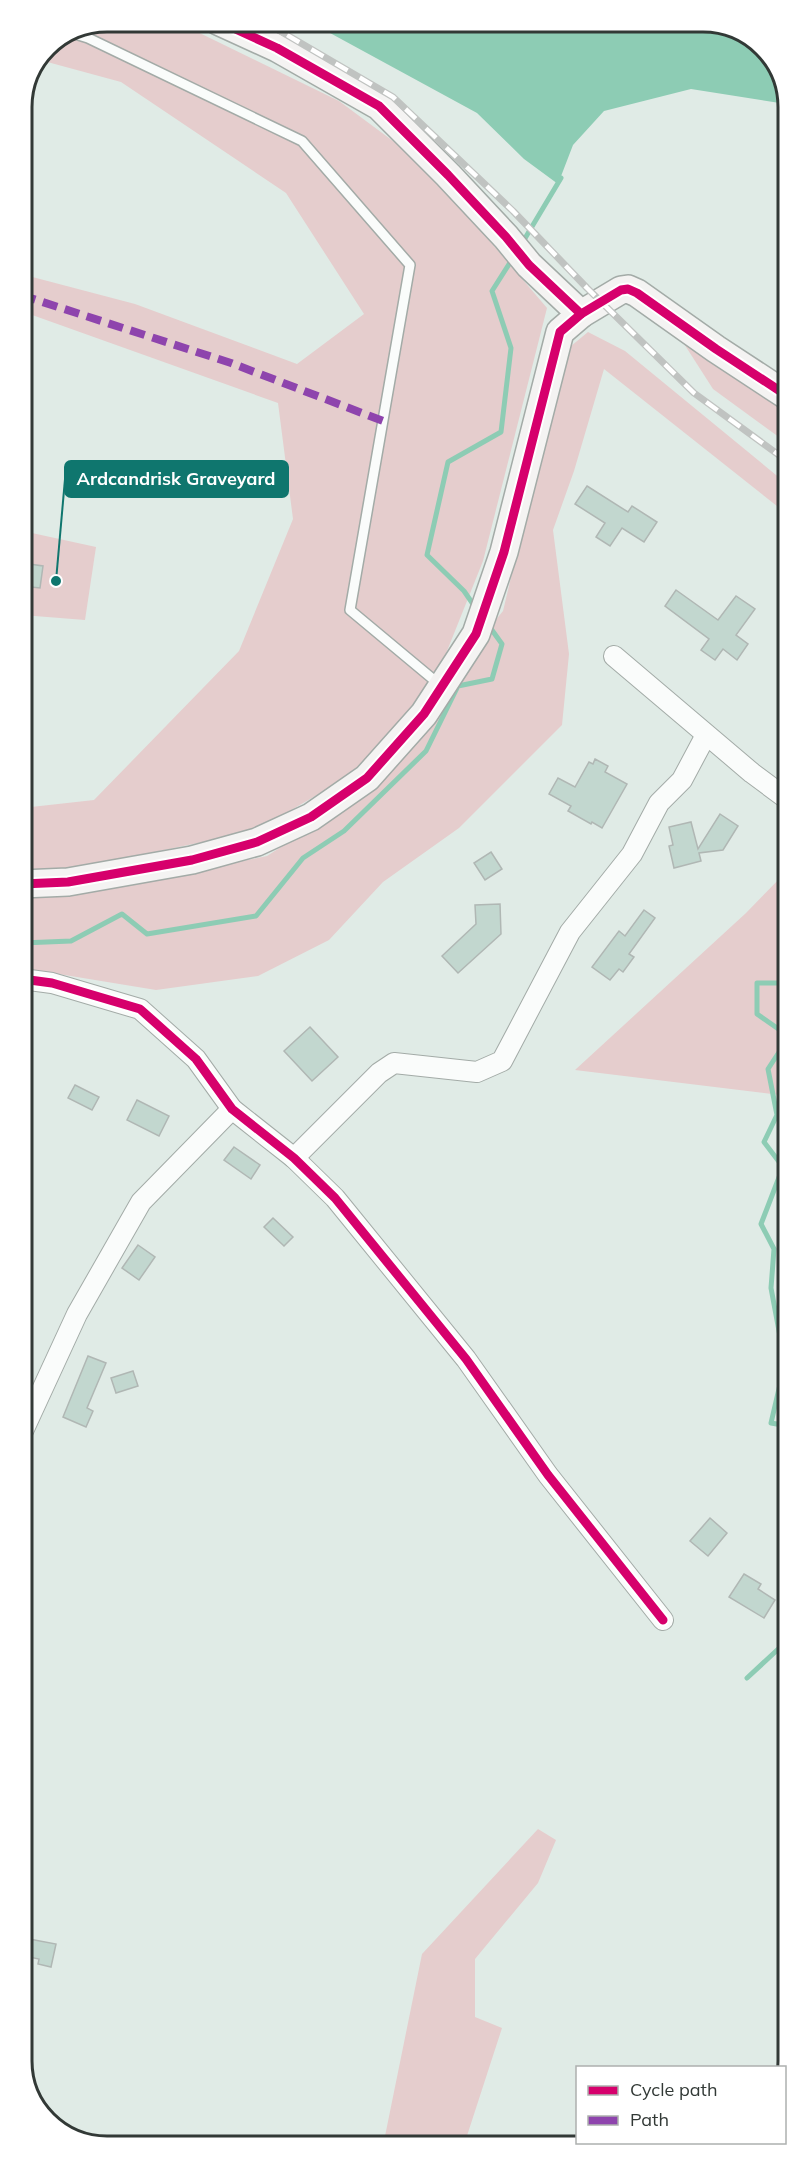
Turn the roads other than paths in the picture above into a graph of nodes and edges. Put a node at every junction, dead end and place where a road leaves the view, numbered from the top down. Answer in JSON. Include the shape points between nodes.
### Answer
{"nodes":[{"id":1,"x":242,"y":32,"type":"edge"},
{"id":2,"x":82,"y":36,"type":"edge"},
{"id":3,"x":581,"y":314,"type":"junction"},
{"id":4,"x":778,"y":390,"type":"edge"},
{"id":5,"x":614,"y":656,"type":"dead end"},
{"id":6,"x":441,"y":687,"type":"junction"},
{"id":7,"x":706,"y":735,"type":"junction"},
{"id":8,"x":778,"y":792,"type":"edge"},
{"id":9,"x":32,"y":884,"type":"edge"},
{"id":10,"x":32,"y":980,"type":"edge"},
{"id":11,"x":232,"y":1109,"type":"junction"},
{"id":12,"x":294,"y":1158,"type":"junction"},
{"id":13,"x":32,"y":1412,"type":"edge"},
{"id":14,"x":663,"y":1620,"type":"dead end"}],
"edges":[{"from":1,"to":3,"type":"street","via":[[379,106],[529,265]]},
{"from":2,"to":6,"type":"lane","via":[[302,141],[410,265],[350,610]]},
{"from":3,"to":4,"type":"street","via":[[621,290],[637,292]]},
{"from":3,"to":6,"type":"street","via":[[560,332],[504,552],[476,634]]},
{"from":5,"to":7,"type":"street"},
{"from":6,"to":9,"type":"street","via":[[424,714],[367,778],[311,817],[257,842],[192,860],[68,882]]},
{"from":7,"to":8,"type":"street"},
{"from":7,"to":12,"type":"street","via":[[682,780],[659,803],[632,854],[570,932],[502,1061],[477,1072],[394,1063],[379,1073]]},
{"from":10,"to":11,"type":"street","via":[[140,1009],[196,1059]]},
{"from":11,"to":12,"type":"street"},
{"from":11,"to":13,"type":"street","via":[[141,1202],[77,1314]]},
{"from":12,"to":14,"type":"street","via":[[335,1198],[466,1359],[548,1475]]}]}
